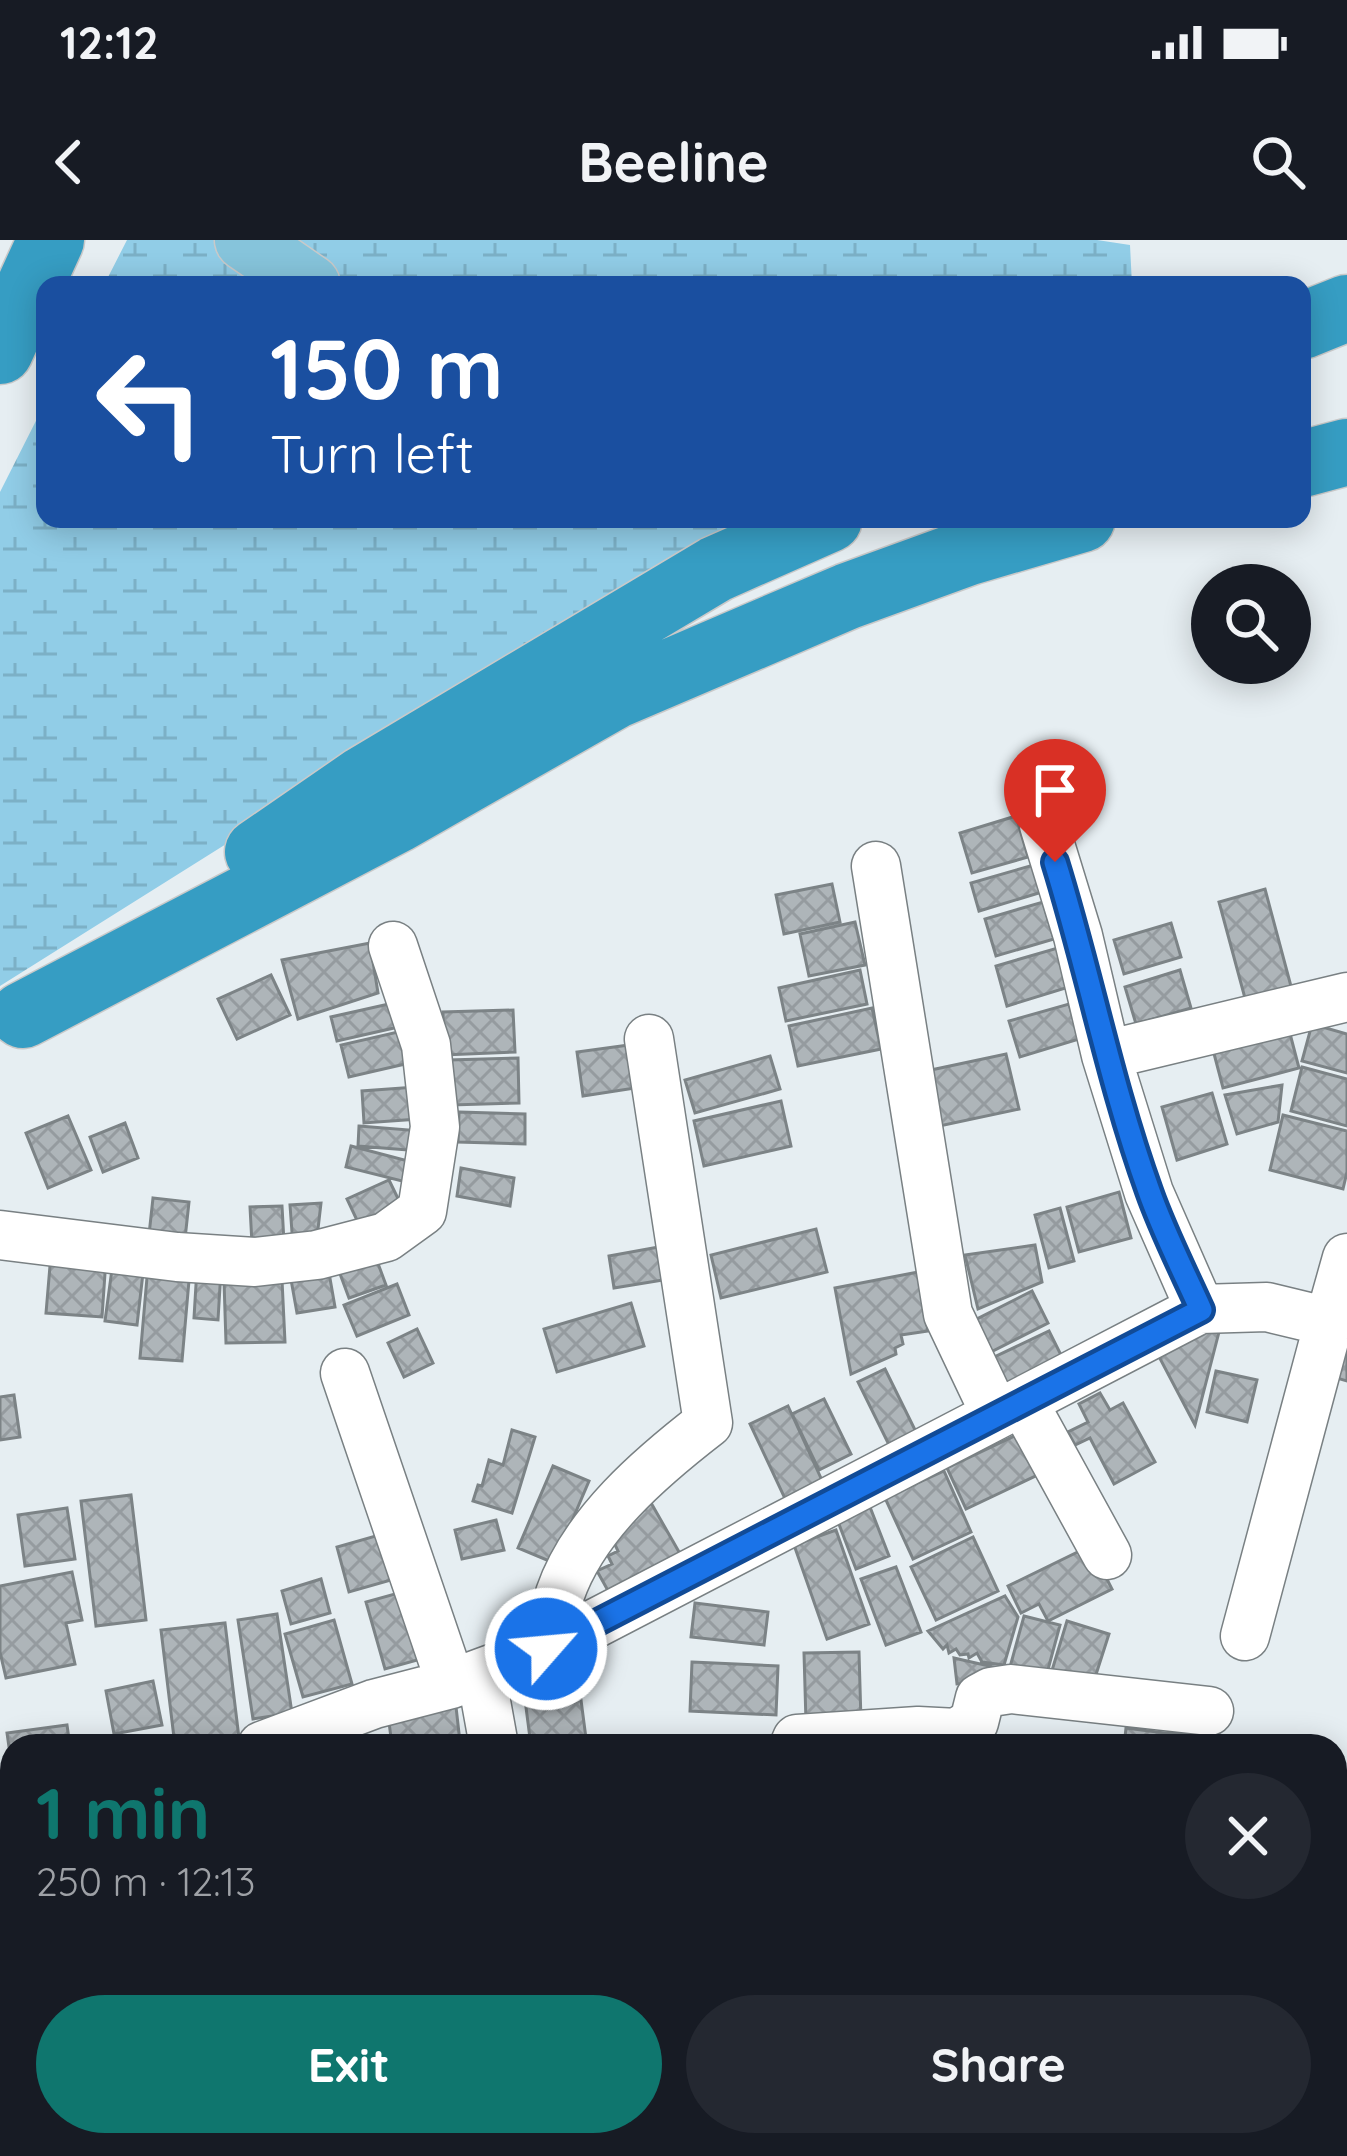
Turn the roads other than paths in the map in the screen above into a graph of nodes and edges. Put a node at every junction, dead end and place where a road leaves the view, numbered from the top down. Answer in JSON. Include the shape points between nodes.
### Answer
{"nodes":[{"id":1,"x":51,"y":240,"type":"edge"},
{"id":2,"x":245,"y":240,"type":"edge"},
{"id":3,"x":297,"y":276,"type":"edge"},
{"id":4,"x":1347,"y":308,"type":"edge"},
{"id":5,"x":1311,"y":322,"type":"edge"},
{"id":6,"x":0,"y":351,"type":"edge"},
{"id":7,"x":1347,"y":452,"type":"edge"},
{"id":8,"x":1311,"y":462,"type":"edge"},
{"id":9,"x":809,"y":528,"type":"edge"},
{"id":10,"x":1050,"y":528,"type":"edge"},
{"id":11,"x":1044,"y":825,"type":"dead end"},
{"id":12,"x":876,"y":866,"type":"dead end"},
{"id":13,"x":393,"y":946,"type":"dead end"},
{"id":14,"x":1347,"y":997,"type":"edge"},
{"id":15,"x":11,"y":1023,"type":"edge"},
{"id":16,"x":649,"y":1039,"type":"dead end"},
{"id":17,"x":1106,"y":1055,"type":"junction"},
{"id":18,"x":0,"y":1235,"type":"edge"},
{"id":19,"x":1347,"y":1258,"type":"edge"},
{"id":20,"x":1201,"y":1310,"type":"junction"},
{"id":21,"x":1329,"y":1322,"type":"junction"},
{"id":22,"x":346,"y":1373,"type":"dead end"},
{"id":23,"x":1009,"y":1408,"type":"junction"},
{"id":24,"x":1107,"y":1555,"type":"dead end"},
{"id":25,"x":1245,"y":1636,"type":"dead end"},
{"id":26,"x":546,"y":1649,"type":"junction"},
{"id":27,"x":466,"y":1679,"type":"junction"},
{"id":28,"x":1209,"y":1711,"type":"dead end"},
{"id":29,"x":294,"y":1734,"type":"edge"},
{"id":30,"x":489,"y":1734,"type":"edge"},
{"id":31,"x":888,"y":1734,"type":"edge"}],
"edges":[{"from":1,"to":6,"type":"highway"},
{"from":2,"to":3,"type":"main road"},
{"from":4,"to":5,"type":"highway"},
{"from":7,"to":8,"type":"highway"},
{"from":9,"to":15,"type":"highway","via":[[716,568],[364,779]]},
{"from":10,"to":15,"type":"highway","via":[[848,596],[614,696]]},
{"from":11,"to":17,"type":"street"},
{"from":12,"to":23,"type":"street","via":[[948,1314]]},
{"from":13,"to":18,"type":"street","via":[[426,1045],[435,1127],[422,1211],[386,1237],[255,1262]]},
{"from":14,"to":17,"type":"street"},
{"from":16,"to":26,"type":"street","via":[[708,1424],[607,1514],[560,1592]]},
{"from":17,"to":20,"type":"street","via":[[1149,1193]]},
{"from":19,"to":21,"type":"street"},
{"from":20,"to":21,"type":"street","via":[[1267,1307]]},
{"from":20,"to":23,"type":"street"},
{"from":21,"to":25,"type":"street"},
{"from":22,"to":27,"type":"street"},
{"from":23,"to":24,"type":"street"},
{"from":23,"to":26,"type":"street"},
{"from":26,"to":27,"type":"street"},
{"from":27,"to":29,"type":"street"},
{"from":27,"to":30,"type":"street"},
{"from":28,"to":31,"type":"street","via":[[1011,1689],[980,1698],[974,1722],[957,1733]]}]}
